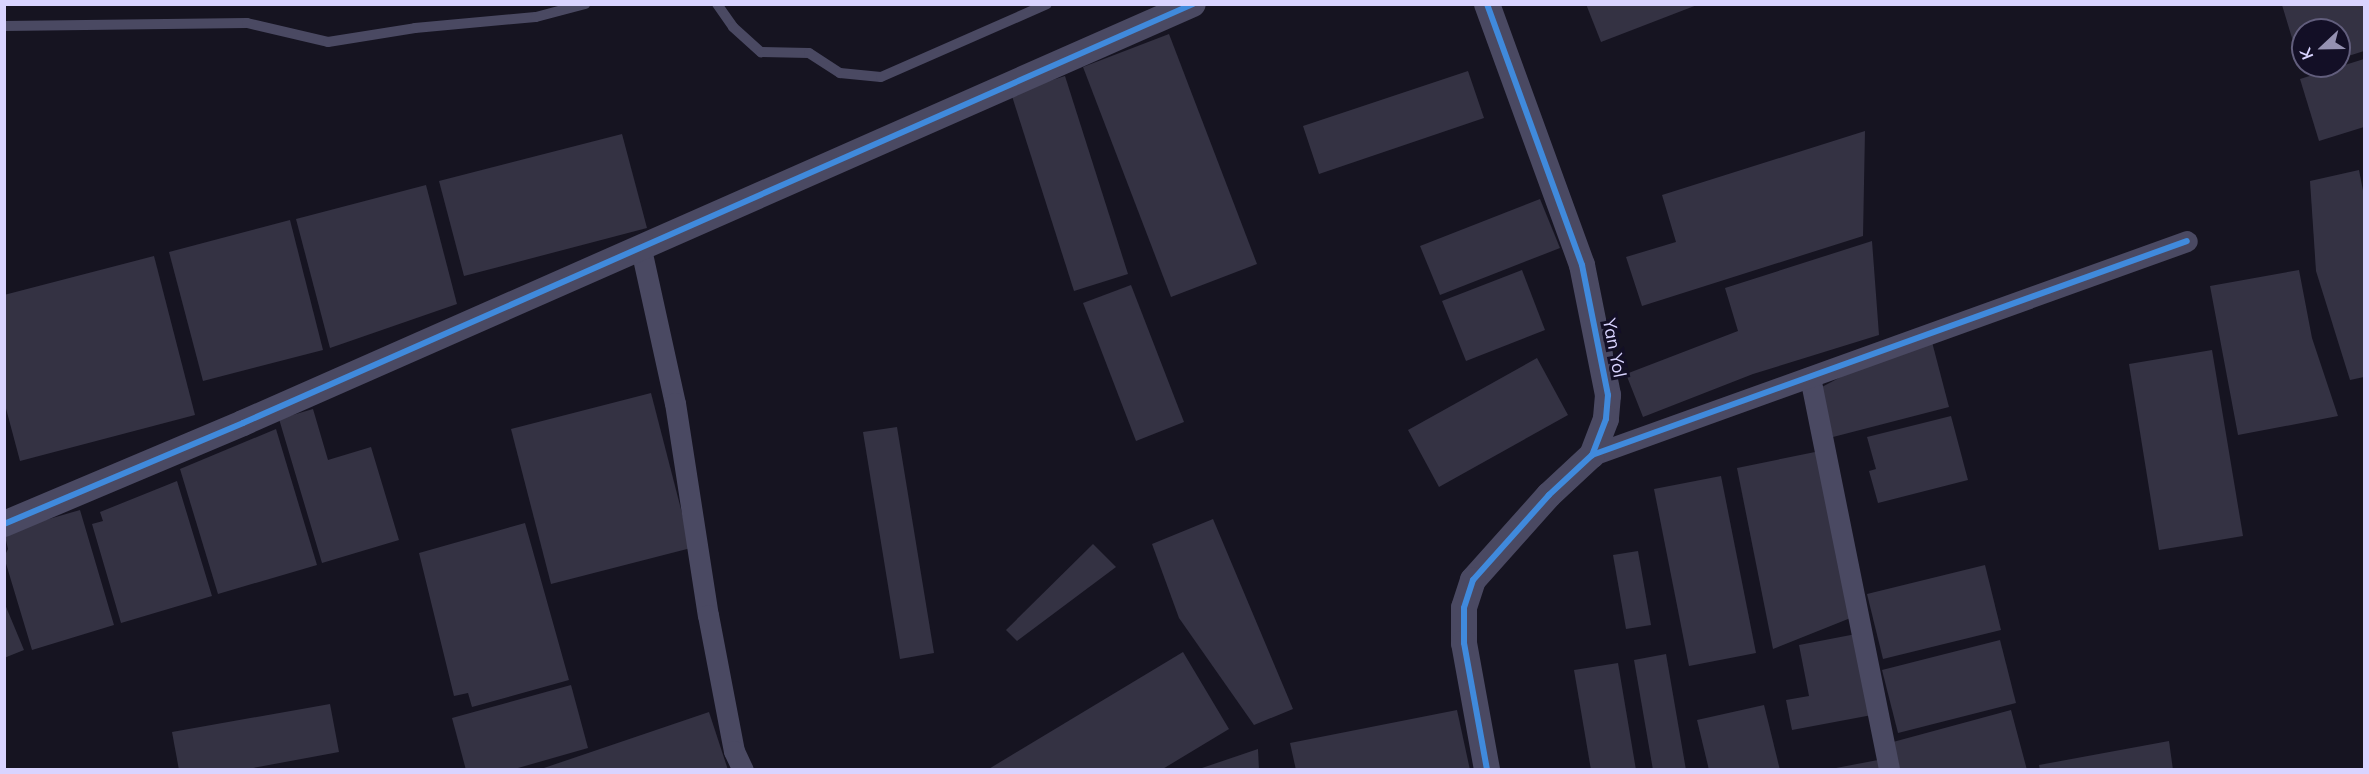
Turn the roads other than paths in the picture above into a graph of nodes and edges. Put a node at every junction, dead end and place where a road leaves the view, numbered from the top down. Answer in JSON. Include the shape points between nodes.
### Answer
{"nodes":[{"id":1,"x":585,"y":4,"type":"edge"},
{"id":2,"x":717,"y":4,"type":"edge"},
{"id":3,"x":1047,"y":4,"type":"edge"},
{"id":4,"x":1193,"y":4,"type":"edge"},
{"id":5,"x":1487,"y":4,"type":"edge"},
{"id":6,"x":4,"y":26,"type":"edge"},
{"id":7,"x":2187,"y":242,"type":"dead end"},
{"id":8,"x":641,"y":249,"type":"junction"},
{"id":9,"x":1810,"y":377,"type":"junction"},
{"id":10,"x":1592,"y":455,"type":"junction"},
{"id":11,"x":4,"y":524,"type":"edge"},
{"id":12,"x":743,"y":770,"type":"edge"},
{"id":13,"x":1487,"y":770,"type":"edge"},
{"id":14,"x":1889,"y":770,"type":"edge"}],
"edges":[{"from":1,"to":6,"type":"lane","via":[[536,18],[415,28],[328,42],[247,23]]},
{"from":2,"to":3,"type":"lane","via":[[733,27],[761,52],[809,53],[840,73],[881,77]]},
{"from":4,"to":8,"type":"street"},
{"from":5,"to":10,"type":"street","name":"Yan Yol","via":[[1582,265],[1608,395],[1606,419]]},
{"from":7,"to":9,"type":"street"},
{"from":8,"to":11,"type":"street"},
{"from":8,"to":12,"type":"street","via":[[675,403],[732,739]]},
{"from":9,"to":10,"type":"street"},
{"from":9,"to":14,"type":"street"},
{"from":10,"to":13,"type":"street","name":"Yan Yol","via":[[1541,503],[1473,580],[1464,609],[1464,643]]}]}
